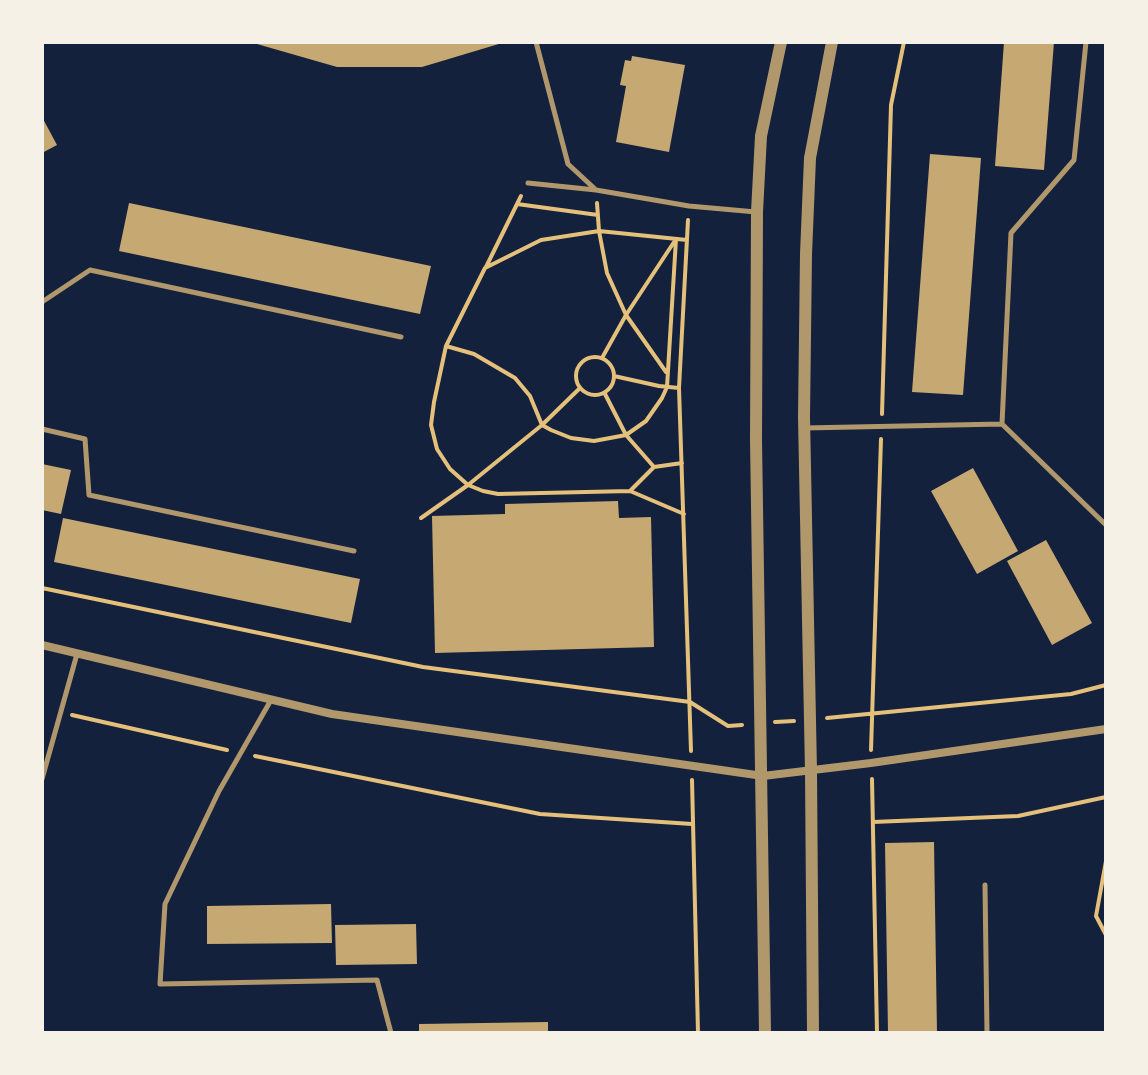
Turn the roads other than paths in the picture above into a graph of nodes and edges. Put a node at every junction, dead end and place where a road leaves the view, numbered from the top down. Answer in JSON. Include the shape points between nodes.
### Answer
{"nodes":[{"id":1,"x":536,"y":42,"type":"edge"},
{"id":2,"x":781,"y":42,"type":"edge"},
{"id":3,"x":832,"y":42,"type":"edge"},
{"id":4,"x":1086,"y":42,"type":"edge"},
{"id":5,"x":528,"y":183,"type":"road end"},
{"id":6,"x":596,"y":190,"type":"junction"},
{"id":7,"x":757,"y":212,"type":"junction"},
{"id":8,"x":42,"y":302,"type":"edge"},
{"id":9,"x":401,"y":337,"type":"dead end"},
{"id":10,"x":1002,"y":424,"type":"junction"},
{"id":11,"x":804,"y":428,"type":"junction"},
{"id":12,"x":42,"y":429,"type":"edge"},
{"id":13,"x":1106,"y":525,"type":"edge"},
{"id":14,"x":354,"y":551,"type":"dead end"},
{"id":15,"x":42,"y":645,"type":"edge"},
{"id":16,"x":77,"y":654,"type":"junction"},
{"id":17,"x":271,"y":699,"type":"junction"},
{"id":18,"x":1106,"y":729,"type":"edge"},
{"id":19,"x":811,"y":771,"type":"junction"},
{"id":20,"x":763,"y":776,"type":"junction"},
{"id":21,"x":42,"y":779,"type":"edge"},
{"id":22,"x":985,"y":885,"type":"dead end"},
{"id":23,"x":391,"y":1033,"type":"edge"},
{"id":24,"x":765,"y":1033,"type":"edge"},
{"id":25,"x":813,"y":1033,"type":"edge"},
{"id":26,"x":987,"y":1033,"type":"edge"}],
"edges":[{"from":1,"to":6,"type":"lane","via":[[568,164]]},
{"from":2,"to":7,"type":"street","via":[[761,136]]},
{"from":3,"to":11,"type":"street","via":[[810,158]]},
{"from":4,"to":10,"type":"lane","via":[[1074,160],[1011,233]]},
{"from":5,"to":6,"type":"lane"},
{"from":6,"to":7,"type":"lane"},
{"from":7,"to":20,"type":"street"},
{"from":8,"to":9,"type":"lane","via":[[90,270]]},
{"from":10,"to":11,"type":"lane"},
{"from":10,"to":13,"type":"lane"},
{"from":11,"to":19,"type":"street"},
{"from":12,"to":14,"type":"lane","via":[[85,439],[89,495]]},
{"from":15,"to":16,"type":"street"},
{"from":16,"to":17,"type":"street"},
{"from":16,"to":21,"type":"lane"},
{"from":17,"to":20,"type":"street","via":[[332,714]]},
{"from":17,"to":23,"type":"lane","via":[[165,904],[160,984],[377,980]]},
{"from":18,"to":19,"type":"street"},
{"from":19,"to":20,"type":"street"},
{"from":19,"to":25,"type":"street"},
{"from":20,"to":24,"type":"street"},
{"from":22,"to":26,"type":"lane"}]}
